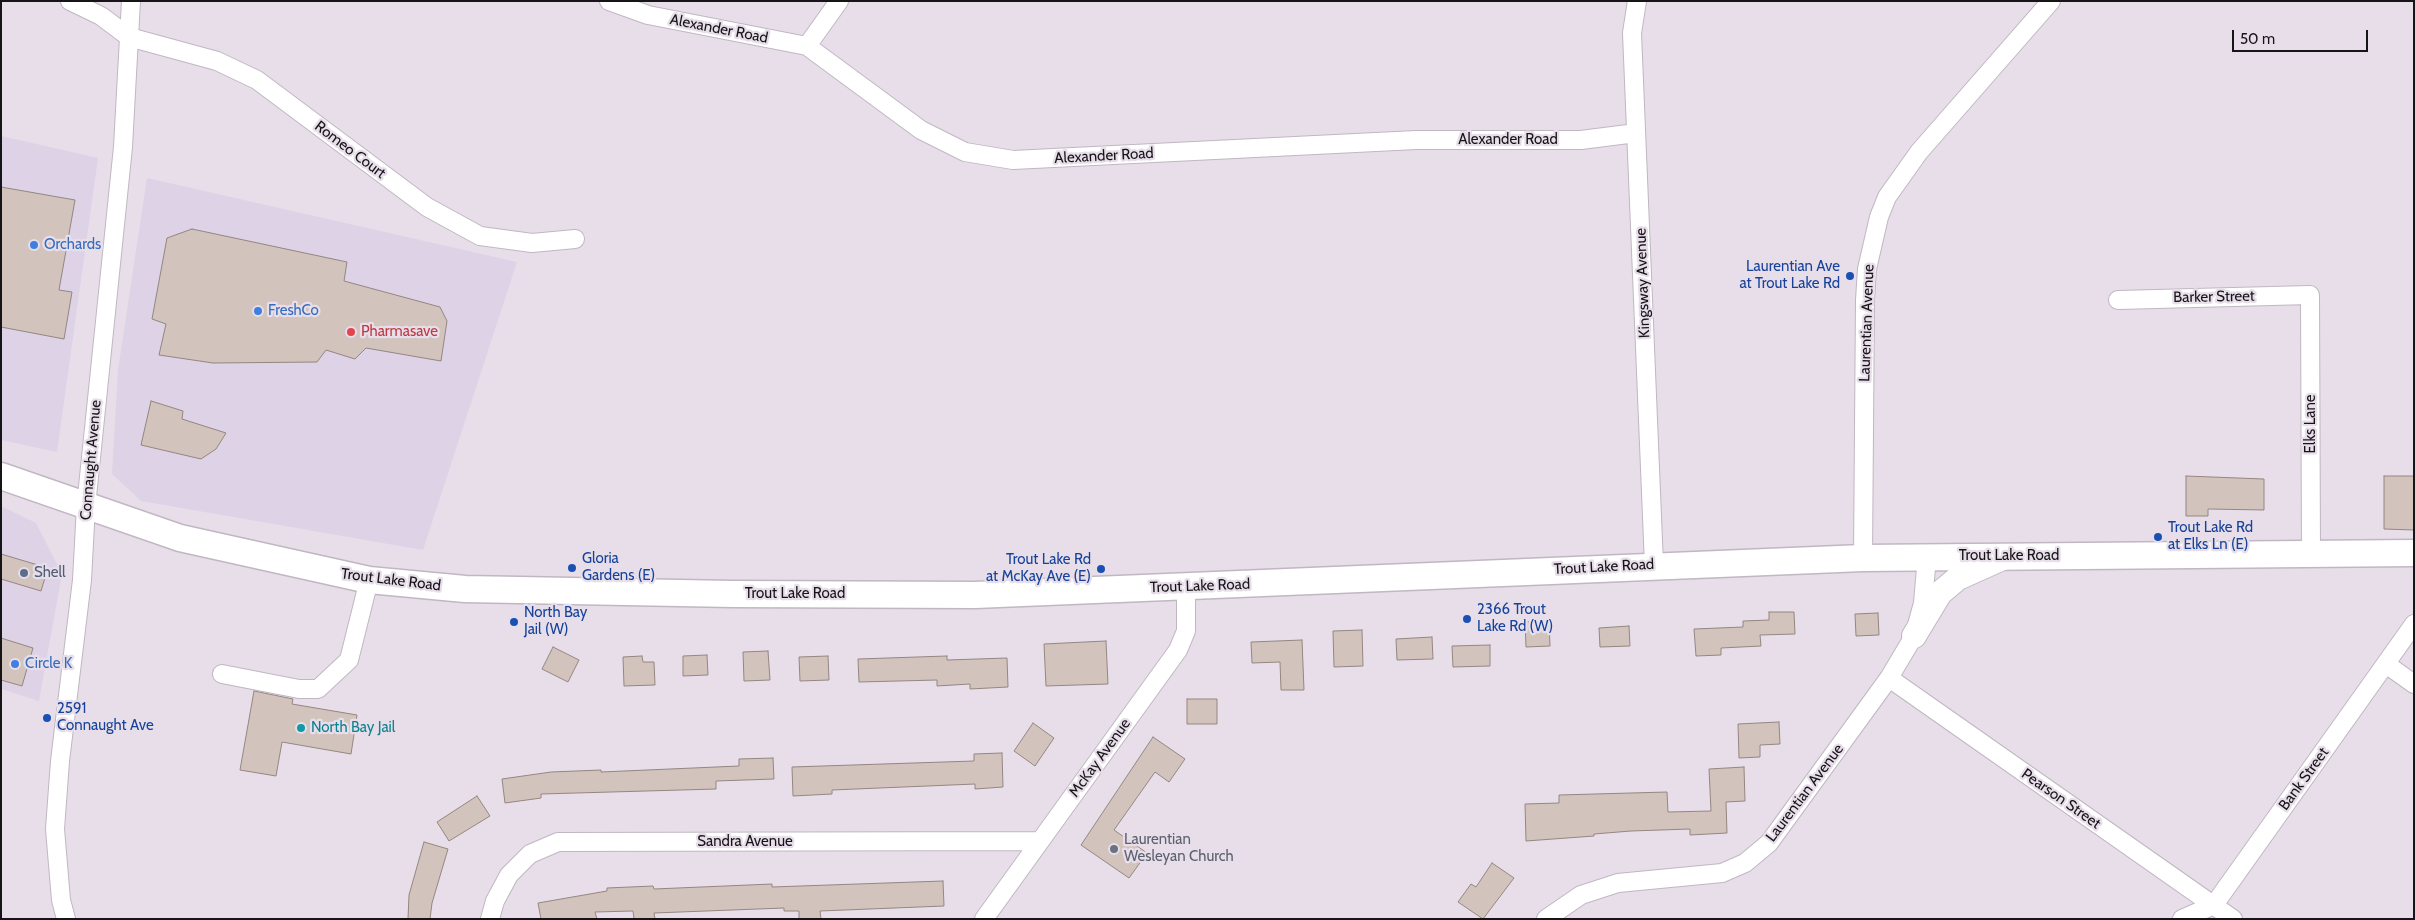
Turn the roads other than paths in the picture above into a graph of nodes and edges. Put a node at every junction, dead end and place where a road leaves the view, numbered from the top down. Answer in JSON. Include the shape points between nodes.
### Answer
{"nodes":[{"id":1,"x":70,"y":1,"type":"edge"},
{"id":2,"x":131,"y":1,"type":"edge"},
{"id":3,"x":609,"y":1,"type":"edge"},
{"id":4,"x":839,"y":1,"type":"edge"},
{"id":5,"x":1637,"y":1,"type":"edge"},
{"id":6,"x":2051,"y":1,"type":"edge"},
{"id":7,"x":129,"y":37,"type":"junction"},
{"id":8,"x":807,"y":46,"type":"junction"},
{"id":9,"x":1636,"y":133,"type":"junction"},
{"id":10,"x":575,"y":239,"type":"dead end"},
{"id":11,"x":2310,"y":295,"type":"joint"},
{"id":12,"x":2118,"y":300,"type":"dead end"},
{"id":13,"x":1,"y":476,"type":"edge"},
{"id":14,"x":86,"y":506,"type":"junction"},
{"id":15,"x":2311,"y":553,"type":"junction"},
{"id":16,"x":2414,"y":553,"type":"edge"},
{"id":17,"x":1927,"y":556,"type":"junction"},
{"id":18,"x":2008,"y":556,"type":"junction"},
{"id":19,"x":1863,"y":558,"type":"junction"},
{"id":20,"x":1654,"y":565,"type":"junction"},
{"id":21,"x":369,"y":580,"type":"junction"},
{"id":22,"x":1186,"y":587,"type":"junction"},
{"id":23,"x":2414,"y":624,"type":"edge"},
{"id":24,"x":1914,"y":636,"type":"junction"},
{"id":25,"x":2386,"y":664,"type":"junction"},
{"id":26,"x":222,"y":674,"type":"dead end"},
{"id":27,"x":1889,"y":678,"type":"junction"},
{"id":28,"x":2414,"y":684,"type":"edge"},
{"id":29,"x":1040,"y":842,"type":"junction"},
{"id":30,"x":2214,"y":905,"type":"junction"},
{"id":31,"x":66,"y":919,"type":"edge"},
{"id":32,"x":490,"y":919,"type":"edge"},
{"id":33,"x":984,"y":919,"type":"edge"},
{"id":34,"x":1546,"y":919,"type":"edge"},
{"id":35,"x":2182,"y":919,"type":"edge"},
{"id":36,"x":2233,"y":919,"type":"edge"}],
"edges":[{"from":1,"to":7,"type":"street","via":[[101,16]]},
{"from":2,"to":7,"type":"street","name":"Connaught Avenue"},
{"from":3,"to":8,"type":"street","name":"Alexander Road","via":[[648,15]]},
{"from":4,"to":8,"type":"street"},
{"from":5,"to":9,"type":"street","name":"Kingsway Avenue","via":[[1632,33]]},
{"from":6,"to":19,"type":"street","name":"Laurentian Avenue","via":[[1919,152],[1888,197],[1879,217],[1868,269],[1866,300]]},
{"from":7,"to":10,"type":"street","name":"Romeo Court","via":[[217,60],[257,80],[427,207],[480,236],[532,243]]},
{"from":7,"to":14,"type":"street","name":"Connaught Avenue","via":[[123,147]]},
{"from":8,"to":9,"type":"street","name":"Alexander Road","via":[[921,130],[965,152],[1013,160],[1416,140],[1581,140]]},
{"from":9,"to":20,"type":"street","name":"Kingsway Avenue"},
{"from":11,"to":12,"type":"street","name":"Barker Street"},
{"from":11,"to":15,"type":"street","name":"Elks Lane"},
{"from":13,"to":14,"type":"main road","name":"Trout Lake Road"},
{"from":14,"to":21,"type":"main road","name":"Trout Lake Road","via":[[180,538]]},
{"from":14,"to":31,"type":"street","name":"Connaught Avenue","via":[[82,580],[55,829],[61,900]]},
{"from":15,"to":16,"type":"main road","name":"Trout Lake Road"},
{"from":15,"to":18,"type":"main road","name":"Trout Lake Road"},
{"from":17,"to":18,"type":"main road","name":"Trout Lake Road"},
{"from":17,"to":19,"type":"main road","name":"Trout Lake Road"},
{"from":17,"to":24,"type":"street","name":"Laurentian Avenue","via":[[1923,603]]},
{"from":18,"to":24,"type":"main road","via":[[1958,578],[1940,593]]},
{"from":19,"to":20,"type":"main road","name":"Trout Lake Road"},
{"from":20,"to":22,"type":"main road","name":"Trout Lake Road"},
{"from":21,"to":22,"type":"main road","name":"Trout Lake Road","via":[[465,590],[733,594],[975,595]]},
{"from":21,"to":26,"type":"street","via":[[349,660],[318,689],[299,689]]},
{"from":22,"to":29,"type":"street","name":"McKay Avenue","via":[[1186,632],[1178,650]]},
{"from":23,"to":25,"type":"street","name":"Bank Street"},
{"from":24,"to":27,"type":"street","name":"Laurentian Avenue"},
{"from":25,"to":28,"type":"street"},
{"from":25,"to":30,"type":"street","name":"Bank Street"},
{"from":27,"to":30,"type":"street","name":"Pearson Street"},
{"from":27,"to":34,"type":"street","name":"Laurentian Avenue","via":[[1769,843],[1745,863],[1722,873],[1618,883],[1581,895]]},
{"from":29,"to":32,"type":"street","name":"Sandra Avenue","via":[[558,842],[530,854],[509,875]]},
{"from":29,"to":33,"type":"street","name":"McKay Avenue"},
{"from":30,"to":35,"type":"street"},
{"from":30,"to":36,"type":"street","name":"Pearson Street"}]}
